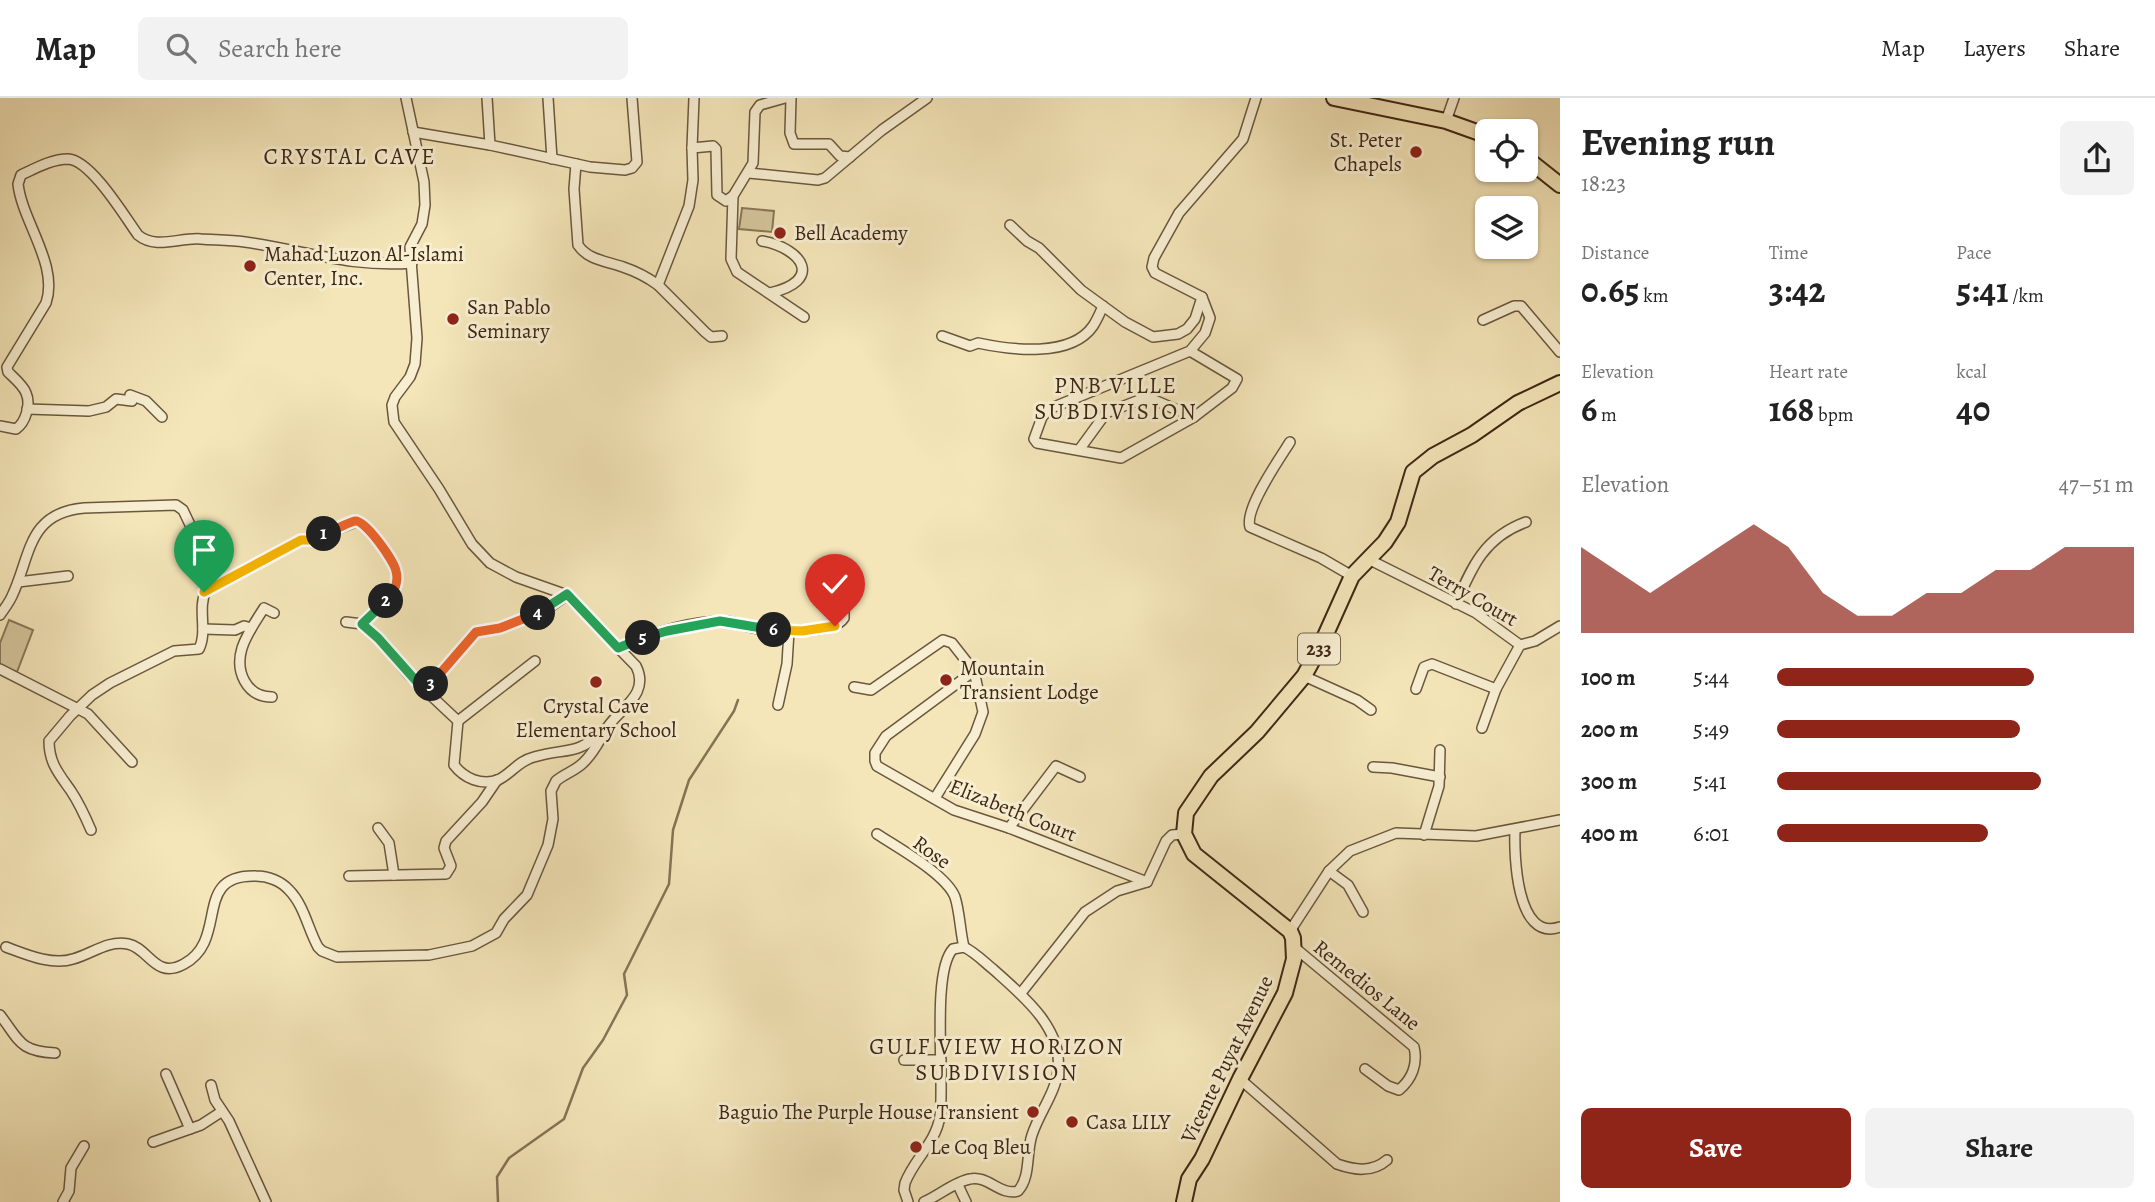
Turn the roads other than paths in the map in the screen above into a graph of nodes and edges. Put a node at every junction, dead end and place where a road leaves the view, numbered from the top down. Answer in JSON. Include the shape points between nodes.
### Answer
{"nodes":[{"id":1,"x":406,"y":98,"type":"edge"},
{"id":2,"x":487,"y":98,"type":"edge"},
{"id":3,"x":548,"y":98,"type":"edge"},
{"id":4,"x":632,"y":98,"type":"edge"},
{"id":5,"x":694,"y":98,"type":"edge"},
{"id":6,"x":785,"y":98,"type":"edge"},
{"id":7,"x":791,"y":98,"type":"edge"},
{"id":8,"x":927,"y":98,"type":"edge"},
{"id":9,"x":1256,"y":98,"type":"edge"},
{"id":10,"x":1334,"y":98,"type":"edge"},
{"id":11,"x":1454,"y":98,"type":"edge"},
{"id":12,"x":1361,"y":100,"type":"edge"},
{"id":13,"x":1446,"y":121,"type":"junction"},
{"id":14,"x":1475,"y":131,"type":"edge"},
{"id":15,"x":414,"y":132,"type":"junction"},
{"id":16,"x":490,"y":145,"type":"junction"},
{"id":17,"x":692,"y":148,"type":"junction"},
{"id":18,"x":850,"y":157,"type":"junction"},
{"id":19,"x":552,"y":159,"type":"junction"},
{"id":20,"x":576,"y":164,"type":"junction"},
{"id":21,"x":1538,"y":168,"type":"edge"},
{"id":22,"x":749,"y":173,"type":"junction"},
{"id":23,"x":1560,"y":185,"type":"edge"},
{"id":24,"x":733,"y":196,"type":"junction"},
{"id":25,"x":1010,"y":225,"type":"dead end"},
{"id":26,"x":761,"y":242,"type":"dead end"},
{"id":27,"x":412,"y":263,"type":"junction"},
{"id":28,"x":658,"y":285,"type":"junction"},
{"id":29,"x":770,"y":293,"type":"junction"},
{"id":30,"x":1202,"y":297,"type":"junction"},
{"id":31,"x":1103,"y":306,"type":"junction"},
{"id":32,"x":804,"y":317,"type":"dead end"},
{"id":33,"x":1483,"y":320,"type":"dead end"},
{"id":34,"x":722,"y":336,"type":"dead end"},
{"id":35,"x":942,"y":336,"type":"dead end"},
{"id":36,"x":1190,"y":351,"type":"junction"},
{"id":37,"x":1560,"y":352,"type":"edge"},
{"id":38,"x":1560,"y":383,"type":"edge"},
{"id":39,"x":27,"y":410,"type":"junction"},
{"id":40,"x":162,"y":416,"type":"dead end"},
{"id":41,"x":1194,"y":417,"type":"junction"},
{"id":42,"x":0,"y":426,"type":"edge"},
{"id":43,"x":1290,"y":442,"type":"dead end"},
{"id":44,"x":1079,"y":450,"type":"junction"},
{"id":45,"x":1526,"y":522,"type":"dead end"},
{"id":46,"x":192,"y":531,"type":"dead end"},
{"id":47,"x":1368,"y":559,"type":"junction"},
{"id":48,"x":844,"y":570,"type":"dead end"},
{"id":49,"x":68,"y":576,"type":"dead end"},
{"id":50,"x":1352,"y":576,"type":"junction"},
{"id":51,"x":18,"y":582,"type":"junction"},
{"id":52,"x":567,"y":594,"type":"junction"},
{"id":53,"x":1456,"y":604,"type":"junction"},
{"id":54,"x":274,"y":613,"type":"dead end"},
{"id":55,"x":0,"y":615,"type":"edge"},
{"id":56,"x":346,"y":622,"type":"dead end"},
{"id":57,"x":362,"y":624,"type":"junction"},
{"id":58,"x":1560,"y":626,"type":"edge"},
{"id":59,"x":251,"y":628,"type":"junction"},
{"id":60,"x":203,"y":629,"type":"junction"},
{"id":61,"x":789,"y":631,"type":"junction"},
{"id":62,"x":1521,"y":645,"type":"junction"},
{"id":63,"x":618,"y":648,"type":"junction"},
{"id":64,"x":534,"y":661,"type":"dead end"},
{"id":65,"x":0,"y":669,"type":"edge"},
{"id":66,"x":974,"y":671,"type":"junction"},
{"id":67,"x":1304,"y":676,"type":"junction"},
{"id":68,"x":854,"y":687,"type":"dead end"},
{"id":69,"x":1416,"y":688,"type":"dead end"},
{"id":70,"x":1496,"y":689,"type":"junction"},
{"id":71,"x":425,"y":691,"type":"junction"},
{"id":72,"x":272,"y":697,"type":"dead end"},
{"id":73,"x":778,"y":705,"type":"dead end"},
{"id":74,"x":79,"y":708,"type":"junction"},
{"id":75,"x":1371,"y":710,"type":"dead end"},
{"id":76,"x":458,"y":720,"type":"junction"},
{"id":77,"x":1482,"y":728,"type":"dead end"},
{"id":78,"x":605,"y":730,"type":"junction"},
{"id":79,"x":1440,"y":750,"type":"dead end"},
{"id":80,"x":132,"y":762,"type":"dead end"},
{"id":81,"x":1373,"y":766,"type":"dead end"},
{"id":82,"x":1080,"y":777,"type":"dead end"},
{"id":83,"x":1440,"y":777,"type":"junction"},
{"id":84,"x":497,"y":780,"type":"junction"},
{"id":85,"x":934,"y":799,"type":"junction"},
{"id":86,"x":1560,"y":820,"type":"edge"},
{"id":87,"x":378,"y":828,"type":"dead end"},
{"id":88,"x":1009,"y":828,"type":"junction"},
{"id":89,"x":91,"y":830,"type":"dead end"},
{"id":90,"x":1515,"y":830,"type":"junction"},
{"id":91,"x":877,"y":834,"type":"dead end"},
{"id":92,"x":1184,"y":834,"type":"junction"},
{"id":93,"x":1424,"y":835,"type":"junction"},
{"id":94,"x":1329,"y":871,"type":"junction"},
{"id":95,"x":349,"y":876,"type":"dead end"},
{"id":96,"x":394,"y":876,"type":"junction"},
{"id":97,"x":1147,"y":883,"type":"junction"},
{"id":98,"x":1363,"y":912,"type":"dead end"},
{"id":99,"x":1560,"y":927,"type":"edge"},
{"id":100,"x":1290,"y":931,"type":"junction"},
{"id":101,"x":6,"y":947,"type":"dead end"},
{"id":102,"x":964,"y":947,"type":"junction"},
{"id":103,"x":1294,"y":947,"type":"junction"},
{"id":104,"x":1021,"y":993,"type":"junction"},
{"id":105,"x":2,"y":1020,"type":"edge"},
{"id":106,"x":55,"y":1053,"type":"dead end"},
{"id":107,"x":904,"y":1060,"type":"dead end"},
{"id":108,"x":941,"y":1060,"type":"junction"},
{"id":109,"x":1365,"y":1069,"type":"dead end"},
{"id":110,"x":166,"y":1074,"type":"dead end"},
{"id":111,"x":1240,"y":1079,"type":"junction"},
{"id":112,"x":211,"y":1084,"type":"dead end"},
{"id":113,"x":222,"y":1112,"type":"junction"},
{"id":114,"x":190,"y":1129,"type":"junction"},
{"id":115,"x":153,"y":1142,"type":"dead end"},
{"id":116,"x":85,"y":1146,"type":"dead end"},
{"id":117,"x":1387,"y":1160,"type":"dead end"},
{"id":118,"x":958,"y":1185,"type":"junction"},
{"id":119,"x":69,"y":1191,"type":"junction"},
{"id":120,"x":63,"y":1202,"type":"edge"},
{"id":121,"x":74,"y":1202,"type":"edge"},
{"id":122,"x":266,"y":1202,"type":"edge"},
{"id":123,"x":908,"y":1202,"type":"edge"},
{"id":124,"x":924,"y":1202,"type":"edge"},
{"id":125,"x":966,"y":1202,"type":"edge"},
{"id":126,"x":1184,"y":1202,"type":"edge"}],
"edges":[{"from":1,"to":15,"type":"street"},
{"from":2,"to":16,"type":"street"},
{"from":3,"to":19,"type":"street"},
{"from":4,"to":20,"type":"street","via":[[635,165],[625,170]]},
{"from":5,"to":17,"type":"street"},
{"from":6,"to":22,"type":"street","via":[[757,108]]},
{"from":7,"to":18,"type":"street","via":[[793,144],[829,144],[842,157]]},
{"from":8,"to":18,"type":"street"},
{"from":9,"to":30,"type":"street","via":[[1242,139],[1179,213],[1154,258],[1155,273]]},
{"from":10,"to":12,"type":"main road"},
{"from":11,"to":13,"type":"street"},
{"from":12,"to":13,"type":"main road"},
{"from":13,"to":14,"type":"main road"},
{"from":15,"to":16,"type":"street"},
{"from":15,"to":27,"type":"street","via":[[425,205],[422,224],[410,247]]},
{"from":16,"to":19,"type":"street"},
{"from":17,"to":24,"type":"street","via":[[716,149],[717,195],[724,201]]},
{"from":17,"to":28,"type":"street","via":[[689,206]]},
{"from":18,"to":22,"type":"street","via":[[830,176],[818,180]]},
{"from":19,"to":20,"type":"street"},
{"from":20,"to":28,"type":"street","via":[[578,245],[589,257],[624,267]]},
{"from":21,"to":23,"type":"main road"},
{"from":22,"to":24,"type":"street"},
{"from":24,"to":29,"type":"street","via":[[733,268]]},
{"from":25,"to":31,"type":"street"},
{"from":26,"to":29,"type":"street","via":[[783,247],[801,263],[797,281]]},
{"from":27,"to":39,"type":"street","via":[[338,260],[232,241],[185,238],[150,242],[138,235],[78,160],[42,165],[21,175],[18,184],[50,283],[46,303],[7,367],[26,392]]},
{"from":27,"to":52,"type":"street","via":[[417,348],[410,377],[392,405],[394,422],[472,544],[490,564]]},
{"from":28,"to":34,"type":"street","via":[[705,332]]},
{"from":29,"to":32,"type":"street"},
{"from":30,"to":31,"type":"street","via":[[1187,329],[1159,338]]},
{"from":30,"to":36,"type":"street","via":[[1210,318]]},
{"from":31,"to":35,"type":"street","via":[[1092,328],[1049,350],[970,346]]},
{"from":33,"to":37,"type":"street","via":[[1521,306]]},
{"from":36,"to":41,"type":"street","via":[[1237,379]]},
{"from":36,"to":44,"type":"street","via":[[1049,409],[1034,439]]},
{"from":38,"to":47,"type":"main road","number":"233","via":[[1518,403],[1420,465],[1409,480],[1398,523]]},
{"from":39,"to":40,"type":"street","via":[[89,411],[116,399],[132,401],[130,395],[146,401]]},
{"from":39,"to":42,"type":"street","via":[[18,428]]},
{"from":41,"to":44,"type":"street","via":[[1121,458]]},
{"from":41,"to":44,"type":"street","via":[[1147,397],[1107,413]]},
{"from":43,"to":50,"type":"street","via":[[1249,515],[1250,527]]},
{"from":45,"to":53,"type":"street","via":[[1493,540],[1475,564]]},
{"from":46,"to":51,"type":"street","via":[[176,505],[68,510],[57,514],[35,536]]},
{"from":47,"to":50,"type":"main road","number":"233"},
{"from":47,"to":53,"type":"street","name":"Terry Court"},
{"from":48,"to":61,"type":"street","via":[[842,622]]},
{"from":49,"to":51,"type":"street"},
{"from":50,"to":67,"type":"main road","number":"233"},
{"from":51,"to":55,"type":"street"},
{"from":52,"to":63,"type":"street"},
{"from":52,"to":71,"type":"street","via":[[533,615],[476,632]]},
{"from":53,"to":62,"type":"street","name":"Terry Court"},
{"from":54,"to":59,"type":"street","via":[[264,608]]},
{"from":56,"to":57,"type":"street"},
{"from":57,"to":60,"type":"street","via":[[393,595],[396,570],[366,526],[354,521],[301,540],[206,590]]},
{"from":57,"to":71,"type":"street"},
{"from":58,"to":62,"type":"street","name":"Terry Court"},
{"from":59,"to":60,"type":"street"},
{"from":59,"to":72,"type":"street","via":[[240,656],[241,674],[253,693]]},
{"from":60,"to":74,"type":"street","via":[[199,649],[174,652],[110,683]]},
{"from":61,"to":63,"type":"street","via":[[720,621],[667,631]]},
{"from":61,"to":73,"type":"street"},
{"from":62,"to":70,"type":"street"},
{"from":63,"to":78,"type":"street","via":[[636,666],[640,686]]},
{"from":64,"to":76,"type":"street"},
{"from":65,"to":74,"type":"street"},
{"from":66,"to":68,"type":"street","via":[[952,643],[943,640],[871,690]]},
{"from":66,"to":85,"type":"street","name":"Elizabeth Court","via":[[981,723]]},
{"from":66,"to":85,"type":"street","via":[[886,736],[875,753],[877,766]]},
{"from":67,"to":75,"type":"street"},
{"from":67,"to":92,"type":"main road","number":"233","via":[[1200,790],[1186,813]]},
{"from":69,"to":70,"type":"street","via":[[1424,667],[1432,664]]},
{"from":70,"to":77,"type":"street"},
{"from":71,"to":76,"type":"street"},
{"from":74,"to":80,"type":"street","via":[[100,724]]},
{"from":74,"to":89,"type":"street","via":[[52,736],[50,753]]},
{"from":76,"to":84,"type":"street","via":[[454,765],[472,780]]},
{"from":78,"to":84,"type":"street","via":[[579,749],[540,755],[519,763]]},
{"from":78,"to":101,"type":"street","via":[[592,754],[553,785],[550,838],[527,895],[496,933],[472,946],[429,955],[337,957],[318,947],[289,890],[275,879],[239,875],[222,887],[214,900],[208,936],[182,965],[156,965],[129,944],[108,944],[66,961]]},
{"from":79,"to":83,"type":"street"},
{"from":81,"to":83,"type":"street"},
{"from":82,"to":88,"type":"street","via":[[1056,766]]},
{"from":83,"to":93,"type":"street"},
{"from":84,"to":96,"type":"street","via":[[446,841],[451,866],[446,874]]},
{"from":85,"to":88,"type":"street","name":"Elizabeth Court"},
{"from":86,"to":90,"type":"street"},
{"from":87,"to":96,"type":"street","via":[[389,843]]},
{"from":88,"to":97,"type":"street","name":"Elizabeth Court"},
{"from":90,"to":93,"type":"street"},
{"from":90,"to":99,"type":"street","via":[[1521,898],[1534,921],[1551,930]]},
{"from":91,"to":102,"type":"street","name":"Rose","via":[[951,890]]},
{"from":92,"to":97,"type":"street","via":[[1166,841]]},
{"from":92,"to":100,"type":"main road","via":[[1204,864]]},
{"from":93,"to":94,"type":"street","via":[[1396,833],[1350,850]]},
{"from":94,"to":98,"type":"street","via":[[1348,885]]},
{"from":94,"to":100,"type":"street"},
{"from":95,"to":96,"type":"street"},
{"from":97,"to":104,"type":"street","via":[[1117,891],[1085,912]]},
{"from":100,"to":103,"type":"main road","name":"Vicente Puyat Avenue"},
{"from":102,"to":104,"type":"street"},
{"from":102,"to":108,"type":"street","via":[[953,949],[944,965]]},
{"from":103,"to":109,"type":"street","name":"Remedios Lane","via":[[1415,1047],[1414,1069],[1399,1090]]},
{"from":103,"to":111,"type":"main road","name":"Vicente Puyat Avenue","via":[[1285,993]]},
{"from":104,"to":118,"type":"street","via":[[1048,1029],[1059,1067],[1029,1144],[1025,1181],[1016,1192],[971,1178]]},
{"from":105,"to":106,"type":"street","via":[[29,1050]]},
{"from":107,"to":108,"type":"street"},
{"from":108,"to":123,"type":"street","via":[[938,1128],[905,1183]]},
{"from":110,"to":114,"type":"street"},
{"from":111,"to":117,"type":"street","via":[[1337,1164],[1357,1170]]},
{"from":111,"to":126,"type":"main road","name":"Vicente Puyat Avenue","via":[[1189,1179]]},
{"from":112,"to":113,"type":"street"},
{"from":113,"to":114,"type":"street"},
{"from":113,"to":122,"type":"street"},
{"from":114,"to":115,"type":"street"},
{"from":116,"to":119,"type":"street","via":[[71,1168]]},
{"from":118,"to":124,"type":"street"},
{"from":118,"to":125,"type":"street"},
{"from":119,"to":120,"type":"street"},
{"from":119,"to":121,"type":"street"}]}
